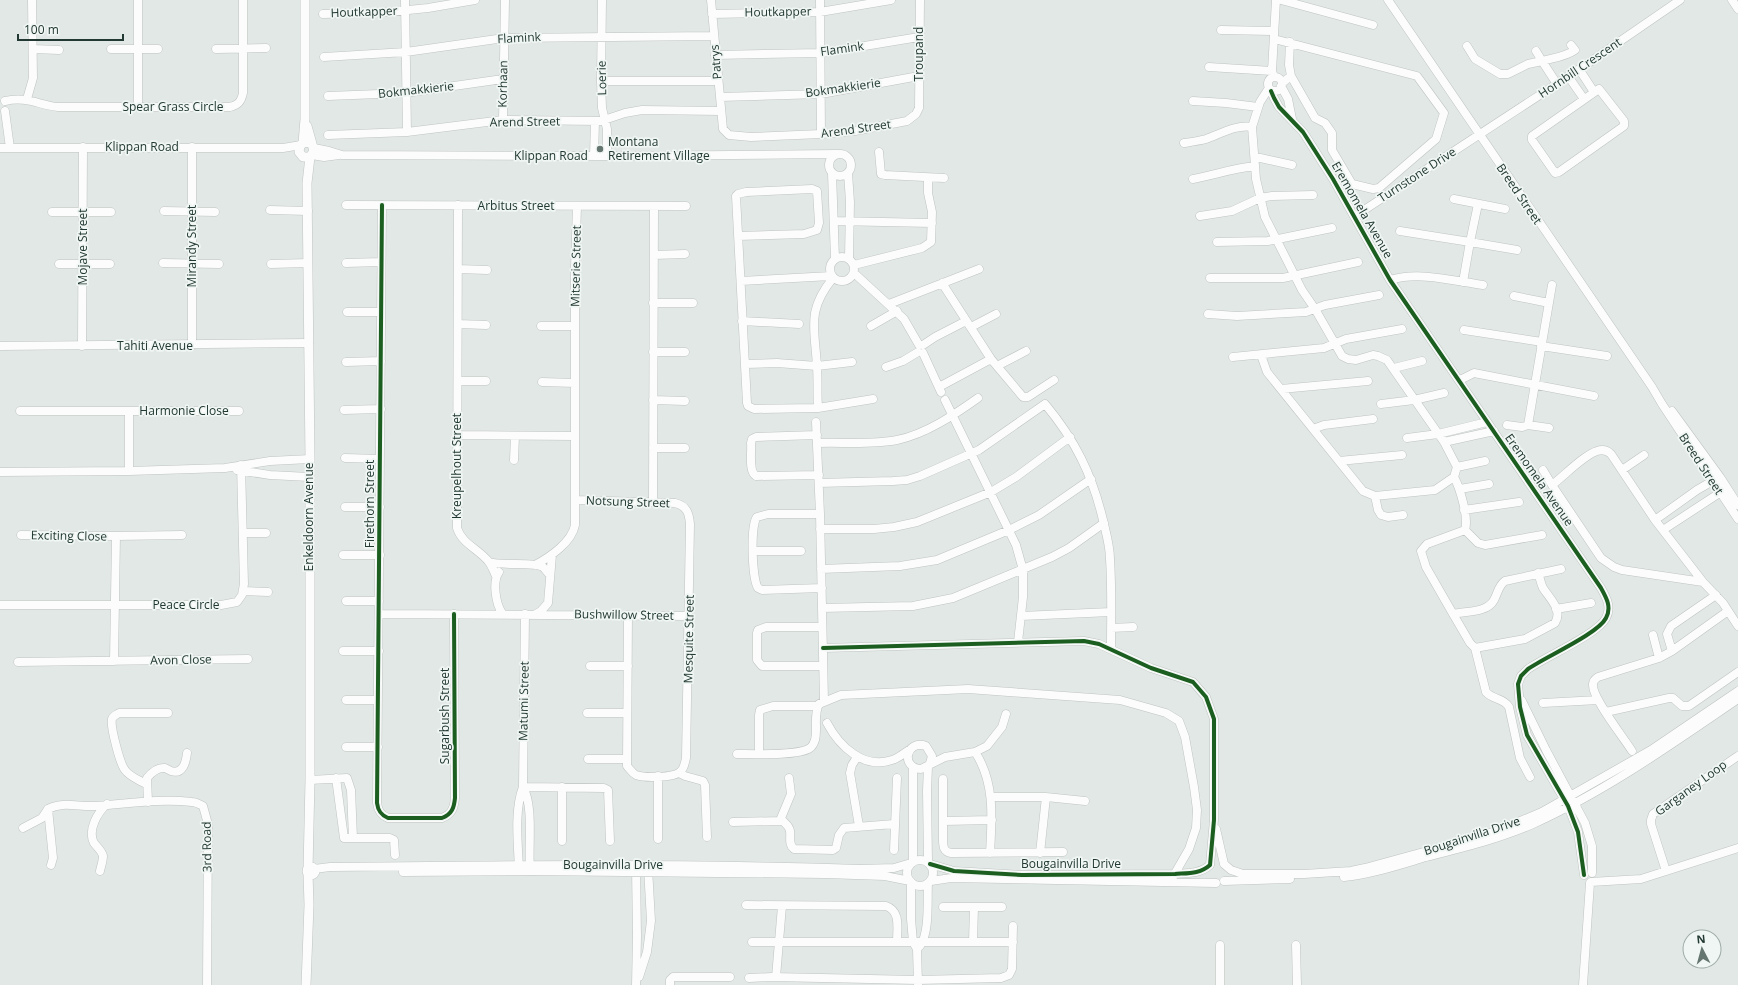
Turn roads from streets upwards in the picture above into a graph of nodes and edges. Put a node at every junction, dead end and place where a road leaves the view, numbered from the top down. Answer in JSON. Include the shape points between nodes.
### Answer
{"nodes":[{"id":1,"x":32,"y":0,"type":"edge"},
{"id":2,"x":138,"y":0,"type":"edge"},
{"id":3,"x":243,"y":0,"type":"edge"},
{"id":4,"x":305,"y":0,"type":"edge"},
{"id":5,"x":405,"y":0,"type":"edge"},
{"id":6,"x":476,"y":0,"type":"edge"},
{"id":7,"x":505,"y":0,"type":"edge"},
{"id":8,"x":602,"y":0,"type":"edge"},
{"id":9,"x":711,"y":0,"type":"edge"},
{"id":10,"x":820,"y":0,"type":"edge"},
{"id":11,"x":891,"y":0,"type":"edge"},
{"id":12,"x":920,"y":0,"type":"edge"},
{"id":13,"x":1276,"y":0,"type":"edge"},
{"id":14,"x":1281,"y":0,"type":"edge"},
{"id":15,"x":1388,"y":0,"type":"edge"},
{"id":16,"x":1680,"y":0,"type":"edge"},
{"id":17,"x":1732,"y":0,"type":"edge"},
{"id":18,"x":1738,"y":9,"type":"edge"},
{"id":19,"x":405,"y":11,"type":"junction"},
{"id":20,"x":820,"y":12,"type":"junction"},
{"id":21,"x":323,"y":14,"type":"dead end"},
{"id":22,"x":712,"y":14,"type":"junction"},
{"id":23,"x":1373,"y":25,"type":"dead end"},
{"id":24,"x":1220,"y":30,"type":"dead end"},
{"id":25,"x":1274,"y":35,"type":"junction"},
{"id":26,"x":714,"y":36,"type":"junction"},
{"id":27,"x":919,"y":36,"type":"junction"},
{"id":28,"x":504,"y":38,"type":"junction"},
{"id":29,"x":602,"y":38,"type":"junction"},
{"id":30,"x":1290,"y":42,"type":"junction"},
{"id":31,"x":1571,"y":45,"type":"dead end"},
{"id":32,"x":1467,"y":46,"type":"dead end"},
{"id":33,"x":266,"y":48,"type":"dead end"},
{"id":34,"x":33,"y":49,"type":"junction"},
{"id":35,"x":111,"y":49,"type":"dead end"},
{"id":36,"x":138,"y":49,"type":"junction"},
{"id":37,"x":158,"y":49,"type":"dead end"},
{"id":38,"x":242,"y":49,"type":"junction"},
{"id":39,"x":59,"y":50,"type":"dead end"},
{"id":40,"x":216,"y":50,"type":"dead end"},
{"id":41,"x":1536,"y":51,"type":"dead end"},
{"id":42,"x":406,"y":52,"type":"junction"},
{"id":43,"x":822,"y":53,"type":"junction"},
{"id":44,"x":715,"y":55,"type":"junction"},
{"id":45,"x":324,"y":57,"type":"dead end"},
{"id":46,"x":1542,"y":61,"type":"junction"},
{"id":47,"x":1209,"y":67,"type":"dead end"},
{"id":48,"x":1579,"y":69,"type":"junction"},
{"id":49,"x":1273,"y":74,"type":"junction"},
{"id":50,"x":919,"y":76,"type":"junction"},
{"id":51,"x":1291,"y":76,"type":"junction"},
{"id":52,"x":1568,"y":76,"type":"junction"},
{"id":53,"x":503,"y":79,"type":"junction"},
{"id":54,"x":601,"y":81,"type":"junction"},
{"id":55,"x":718,"y":81,"type":"junction"},
{"id":56,"x":1557,"y":84,"type":"junction"},
{"id":57,"x":1282,"y":85,"type":"junction"},
{"id":58,"x":1270,"y":89,"type":"junction"},
{"id":59,"x":1594,"y":92,"type":"junction"},
{"id":60,"x":405,"y":93,"type":"junction"},
{"id":61,"x":822,"y":94,"type":"junction"},
{"id":62,"x":328,"y":96,"type":"dead end"},
{"id":63,"x":720,"y":97,"type":"junction"},
{"id":64,"x":3,"y":99,"type":"edge"},
{"id":65,"x":28,"y":99,"type":"junction"},
{"id":66,"x":1584,"y":99,"type":"junction"},
{"id":67,"x":1193,"y":101,"type":"dead end"},
{"id":68,"x":138,"y":106,"type":"junction"},
{"id":69,"x":1258,"y":107,"type":"junction"},
{"id":70,"x":918,"y":108,"type":"joint"},
{"id":71,"x":721,"y":111,"type":"junction"},
{"id":72,"x":3,"y":113,"type":"edge"},
{"id":73,"x":1292,"y":119,"type":"junction"},
{"id":74,"x":503,"y":120,"type":"junction"},
{"id":75,"x":605,"y":120,"type":"junction"},
{"id":76,"x":595,"y":121,"type":"junction"},
{"id":77,"x":722,"y":124,"type":"joint"},
{"id":78,"x":1252,"y":127,"type":"junction"},
{"id":79,"x":407,"y":132,"type":"junction"},
{"id":80,"x":328,"y":134,"type":"dead end"},
{"id":81,"x":821,"y":134,"type":"junction"},
{"id":82,"x":1479,"y":135,"type":"junction"},
{"id":83,"x":1184,"y":143,"type":"dead end"},
{"id":84,"x":83,"y":147,"type":"junction"},
{"id":85,"x":192,"y":147,"type":"junction"},
{"id":86,"x":0,"y":148,"type":"edge"},
{"id":87,"x":10,"y":148,"type":"junction"},
{"id":88,"x":307,"y":150,"type":"junction"},
{"id":89,"x":879,"y":152,"type":"dead end"},
{"id":90,"x":836,"y":154,"type":"junction"},
{"id":91,"x":810,"y":155,"type":"junction"},
{"id":92,"x":594,"y":156,"type":"junction"},
{"id":93,"x":607,"y":156,"type":"junction"},
{"id":94,"x":1256,"y":157,"type":"junction"},
{"id":95,"x":829,"y":163,"type":"junction"},
{"id":96,"x":1292,"y":165,"type":"dead end"},
{"id":97,"x":1255,"y":166,"type":"junction"},
{"id":98,"x":832,"y":173,"type":"junction"},
{"id":99,"x":848,"y":173,"type":"junction"},
{"id":100,"x":928,"y":178,"type":"junction"},
{"id":101,"x":944,"y":178,"type":"dead end"},
{"id":102,"x":1193,"y":179,"type":"dead end"},
{"id":103,"x":1313,"y":195,"type":"dead end"},
{"id":104,"x":1260,"y":198,"type":"junction"},
{"id":105,"x":1454,"y":199,"type":"dead end"},
{"id":106,"x":1478,"y":204,"type":"junction"},
{"id":107,"x":346,"y":205,"type":"dead end"},
{"id":108,"x":382,"y":205,"type":"junction"},
{"id":109,"x":458,"y":205,"type":"junction"},
{"id":110,"x":577,"y":206,"type":"junction"},
{"id":111,"x":654,"y":206,"type":"junction"},
{"id":112,"x":686,"y":206,"type":"dead end"},
{"id":113,"x":1505,"y":209,"type":"dead end"},
{"id":114,"x":270,"y":210,"type":"dead end"},
{"id":115,"x":164,"y":211,"type":"dead end"},
{"id":116,"x":192,"y":211,"type":"junction"},
{"id":117,"x":308,"y":211,"type":"junction"},
{"id":118,"x":52,"y":212,"type":"dead end"},
{"id":119,"x":83,"y":212,"type":"junction"},
{"id":120,"x":111,"y":212,"type":"dead end"},
{"id":121,"x":215,"y":212,"type":"dead end"},
{"id":122,"x":1200,"y":216,"type":"dead end"},
{"id":123,"x":1355,"y":216,"type":"junction"},
{"id":124,"x":834,"y":221,"type":"junction"},
{"id":125,"x":850,"y":221,"type":"junction"},
{"id":126,"x":932,"y":223,"type":"junction"},
{"id":127,"x":1332,"y":228,"type":"dead end"},
{"id":128,"x":1400,"y":231,"type":"dead end"},
{"id":129,"x":738,"y":236,"type":"junction"},
{"id":130,"x":1276,"y":239,"type":"junction"},
{"id":131,"x":1217,"y":242,"type":"dead end"},
{"id":132,"x":1470,"y":242,"type":"junction"},
{"id":133,"x":1517,"y":250,"type":"dead end"},
{"id":134,"x":685,"y":254,"type":"dead end"},
{"id":135,"x":654,"y":255,"type":"junction"},
{"id":136,"x":835,"y":259,"type":"junction"},
{"id":137,"x":382,"y":262,"type":"junction"},
{"id":138,"x":1358,"y":262,"type":"dead end"},
{"id":139,"x":163,"y":263,"type":"dead end"},
{"id":140,"x":308,"y":263,"type":"junction"},
{"id":141,"x":346,"y":263,"type":"dead end"},
{"id":142,"x":59,"y":264,"type":"dead end"},
{"id":143,"x":82,"y":264,"type":"junction"},
{"id":144,"x":110,"y":264,"type":"dead end"},
{"id":145,"x":192,"y":264,"type":"junction"},
{"id":146,"x":219,"y":264,"type":"dead end"},
{"id":147,"x":271,"y":264,"type":"dead end"},
{"id":148,"x":852,"y":266,"type":"junction"},
{"id":149,"x":458,"y":269,"type":"junction"},
{"id":150,"x":979,"y":269,"type":"dead end"},
{"id":151,"x":487,"y":270,"type":"dead end"},
{"id":152,"x":1293,"y":275,"type":"junction"},
{"id":153,"x":832,"y":277,"type":"junction"},
{"id":154,"x":1210,"y":278,"type":"dead end"},
{"id":155,"x":1390,"y":280,"type":"junction"},
{"id":156,"x":741,"y":281,"type":"junction"},
{"id":157,"x":1463,"y":282,"type":"junction"},
{"id":158,"x":942,"y":283,"type":"junction"},
{"id":159,"x":1483,"y":285,"type":"dead end"},
{"id":160,"x":1552,"y":285,"type":"dead end"},
{"id":161,"x":1379,"y":295,"type":"dead end"},
{"id":162,"x":1514,"y":296,"type":"dead end"},
{"id":163,"x":653,"y":303,"type":"junction"},
{"id":164,"x":693,"y":303,"type":"dead end"},
{"id":165,"x":1550,"y":303,"type":"junction"},
{"id":166,"x":889,"y":304,"type":"junction"},
{"id":167,"x":1315,"y":309,"type":"junction"},
{"id":168,"x":347,"y":312,"type":"dead end"},
{"id":169,"x":381,"y":312,"type":"junction"},
{"id":170,"x":897,"y":312,"type":"junction"},
{"id":171,"x":996,"y":314,"type":"dead end"},
{"id":172,"x":1208,"y":314,"type":"dead end"},
{"id":173,"x":742,"y":321,"type":"junction"},
{"id":174,"x":458,"y":324,"type":"junction"},
{"id":175,"x":799,"y":324,"type":"dead end"},
{"id":176,"x":968,"y":324,"type":"junction"},
{"id":177,"x":486,"y":325,"type":"dead end"},
{"id":178,"x":541,"y":326,"type":"dead end"},
{"id":179,"x":575,"y":326,"type":"junction"},
{"id":180,"x":872,"y":326,"type":"dead end"},
{"id":181,"x":1402,"y":329,"type":"dead end"},
{"id":182,"x":1464,"y":330,"type":"dead end"},
{"id":183,"x":309,"y":343,"type":"junction"},
{"id":184,"x":1335,"y":343,"type":"junction"},
{"id":185,"x":1542,"y":344,"type":"junction"},
{"id":186,"x":0,"y":346,"type":"edge"},
{"id":187,"x":82,"y":346,"type":"junction"},
{"id":188,"x":192,"y":346,"type":"junction"},
{"id":189,"x":921,"y":349,"type":"junction"},
{"id":190,"x":1026,"y":351,"type":"dead end"},
{"id":191,"x":653,"y":352,"type":"junction"},
{"id":192,"x":685,"y":352,"type":"dead end"},
{"id":193,"x":1261,"y":355,"type":"junction"},
{"id":194,"x":1233,"y":356,"type":"dead end"},
{"id":195,"x":1607,"y":356,"type":"dead end"},
{"id":196,"x":991,"y":359,"type":"junction"},
{"id":197,"x":381,"y":361,"type":"junction"},
{"id":198,"x":1422,"y":361,"type":"dead end"},
{"id":199,"x":346,"y":362,"type":"dead end"},
{"id":200,"x":852,"y":362,"type":"dead end"},
{"id":201,"x":746,"y":364,"type":"junction"},
{"id":202,"x":817,"y":366,"type":"junction"},
{"id":203,"x":996,"y":366,"type":"junction"},
{"id":204,"x":886,"y":367,"type":"dead end"},
{"id":205,"x":1394,"y":368,"type":"junction"},
{"id":206,"x":1054,"y":380,"type":"dead end"},
{"id":207,"x":1460,"y":380,"type":"junction"},
{"id":208,"x":458,"y":381,"type":"junction"},
{"id":209,"x":486,"y":381,"type":"dead end"},
{"id":210,"x":1368,"y":381,"type":"dead end"},
{"id":211,"x":542,"y":382,"type":"dead end"},
{"id":212,"x":575,"y":382,"type":"junction"},
{"id":213,"x":1535,"y":386,"type":"junction"},
{"id":214,"x":1652,"y":387,"type":"junction"},
{"id":215,"x":1281,"y":389,"type":"junction"},
{"id":216,"x":1444,"y":393,"type":"dead end"},
{"id":217,"x":1594,"y":396,"type":"dead end"},
{"id":218,"x":978,"y":398,"type":"dead end"},
{"id":219,"x":873,"y":399,"type":"dead end"},
{"id":220,"x":653,"y":400,"type":"junction"},
{"id":221,"x":945,"y":400,"type":"dead end"},
{"id":222,"x":1414,"y":400,"type":"junction"},
{"id":223,"x":685,"y":401,"type":"dead end"},
{"id":224,"x":1381,"y":404,"type":"dead end"},
{"id":225,"x":818,"y":408,"type":"junction"},
{"id":226,"x":380,"y":409,"type":"junction"},
{"id":227,"x":344,"y":410,"type":"dead end"},
{"id":228,"x":20,"y":411,"type":"dead end"},
{"id":229,"x":129,"y":411,"type":"junction"},
{"id":230,"x":239,"y":411,"type":"dead end"},
{"id":231,"x":953,"y":415,"type":"junction"},
{"id":232,"x":1372,"y":419,"type":"dead end"},
{"id":233,"x":816,"y":422,"type":"dead end"},
{"id":234,"x":1487,"y":422,"type":"junction"},
{"id":235,"x":1507,"y":425,"type":"dead end"},
{"id":236,"x":1528,"y":425,"type":"junction"},
{"id":237,"x":1549,"y":428,"type":"dead end"},
{"id":238,"x":1312,"y":429,"type":"junction"},
{"id":239,"x":1494,"y":432,"type":"junction"},
{"id":240,"x":1438,"y":434,"type":"junction"},
{"id":241,"x":458,"y":435,"type":"junction"},
{"id":242,"x":515,"y":436,"type":"junction"},
{"id":243,"x":575,"y":436,"type":"junction"},
{"id":244,"x":1070,"y":437,"type":"junction"},
{"id":245,"x":1407,"y":438,"type":"dead end"},
{"id":246,"x":817,"y":439,"type":"junction"},
{"id":247,"x":1444,"y":442,"type":"junction"},
{"id":248,"x":653,"y":448,"type":"junction"},
{"id":249,"x":685,"y":448,"type":"dead end"},
{"id":250,"x":972,"y":454,"type":"junction"},
{"id":251,"x":1402,"y":455,"type":"dead end"},
{"id":252,"x":1644,"y":455,"type":"dead end"},
{"id":253,"x":345,"y":458,"type":"dead end"},
{"id":254,"x":310,"y":459,"type":"junction"},
{"id":255,"x":380,"y":459,"type":"junction"},
{"id":256,"x":514,"y":460,"type":"dead end"},
{"id":257,"x":1339,"y":461,"type":"junction"},
{"id":258,"x":1485,"y":462,"type":"dead end"},
{"id":259,"x":1457,"y":467,"type":"junction"},
{"id":260,"x":241,"y":468,"type":"junction"},
{"id":261,"x":1543,"y":470,"type":"dead end"},
{"id":262,"x":1622,"y":470,"type":"junction"},
{"id":263,"x":129,"y":471,"type":"junction"},
{"id":264,"x":0,"y":472,"type":"edge"},
{"id":265,"x":309,"y":477,"type":"junction"},
{"id":266,"x":1720,"y":477,"type":"junction"},
{"id":267,"x":1454,"y":478,"type":"junction"},
{"id":268,"x":819,"y":479,"type":"junction"},
{"id":269,"x":1091,"y":479,"type":"junction"},
{"id":270,"x":1712,"y":480,"type":"junction"},
{"id":271,"x":1489,"y":484,"type":"dead end"},
{"id":272,"x":1552,"y":485,"type":"junction"},
{"id":273,"x":1460,"y":489,"type":"junction"},
{"id":274,"x":1724,"y":490,"type":"junction"},
{"id":275,"x":991,"y":492,"type":"junction"},
{"id":276,"x":1375,"y":496,"type":"junction"},
{"id":277,"x":575,"y":500,"type":"junction"},
{"id":278,"x":654,"y":502,"type":"junction"},
{"id":279,"x":1519,"y":502,"type":"dead end"},
{"id":280,"x":682,"y":505,"type":"joint"},
{"id":281,"x":1738,"y":505,"type":"edge"},
{"id":282,"x":345,"y":507,"type":"dead end"},
{"id":283,"x":380,"y":507,"type":"junction"},
{"id":284,"x":1464,"y":510,"type":"junction"},
{"id":285,"x":820,"y":514,"type":"junction"},
{"id":286,"x":1403,"y":515,"type":"dead end"},
{"id":287,"x":1738,"y":519,"type":"edge"},
{"id":288,"x":1655,"y":520,"type":"junction"},
{"id":289,"x":1104,"y":523,"type":"junction"},
{"id":290,"x":820,"y":529,"type":"junction"},
{"id":291,"x":1009,"y":530,"type":"junction"},
{"id":292,"x":1464,"y":530,"type":"junction"},
{"id":293,"x":1663,"y":530,"type":"junction"},
{"id":294,"x":243,"y":533,"type":"junction"},
{"id":295,"x":266,"y":533,"type":"dead end"},
{"id":296,"x":21,"y":535,"type":"dead end"},
{"id":297,"x":182,"y":535,"type":"dead end"},
{"id":298,"x":116,"y":536,"type":"junction"},
{"id":299,"x":1542,"y":536,"type":"dead end"},
{"id":300,"x":754,"y":551,"type":"junction"},
{"id":301,"x":801,"y":551,"type":"dead end"},
{"id":302,"x":342,"y":555,"type":"dead end"},
{"id":303,"x":552,"y":555,"type":"junction"},
{"id":304,"x":380,"y":556,"type":"junction"},
{"id":305,"x":489,"y":562,"type":"junction"},
{"id":306,"x":504,"y":565,"type":"junction"},
{"id":307,"x":535,"y":565,"type":"junction"},
{"id":308,"x":821,"y":569,"type":"junction"},
{"id":309,"x":1561,"y":569,"type":"dead end"},
{"id":310,"x":1023,"y":570,"type":"junction"},
{"id":311,"x":1538,"y":573,"type":"junction"},
{"id":312,"x":549,"y":574,"type":"junction"},
{"id":313,"x":496,"y":576,"type":"junction"},
{"id":314,"x":1703,"y":582,"type":"junction"},
{"id":315,"x":822,"y":588,"type":"junction"},
{"id":316,"x":244,"y":591,"type":"junction"},
{"id":317,"x":268,"y":592,"type":"dead end"},
{"id":318,"x":1716,"y":595,"type":"junction"},
{"id":319,"x":549,"y":599,"type":"junction"},
{"id":320,"x":496,"y":600,"type":"junction"},
{"id":321,"x":346,"y":601,"type":"dead end"},
{"id":322,"x":380,"y":601,"type":"junction"},
{"id":323,"x":1592,"y":603,"type":"dead end"},
{"id":324,"x":0,"y":605,"type":"edge"},
{"id":325,"x":116,"y":605,"type":"junction"},
{"id":326,"x":822,"y":608,"type":"junction"},
{"id":327,"x":1556,"y":609,"type":"junction"},
{"id":328,"x":1728,"y":611,"type":"junction"},
{"id":329,"x":1111,"y":612,"type":"junction"},
{"id":330,"x":489,"y":613,"type":"junction"},
{"id":331,"x":502,"y":613,"type":"junction"},
{"id":332,"x":379,"y":614,"type":"junction"},
{"id":333,"x":454,"y":614,"type":"junction"},
{"id":334,"x":525,"y":614,"type":"junction"},
{"id":335,"x":535,"y":614,"type":"junction"},
{"id":336,"x":559,"y":614,"type":"junction"},
{"id":337,"x":1453,"y":614,"type":"junction"},
{"id":338,"x":628,"y":615,"type":"junction"},
{"id":339,"x":689,"y":616,"type":"junction"},
{"id":340,"x":1021,"y":616,"type":"junction"},
{"id":341,"x":1738,"y":626,"type":"edge"},
{"id":342,"x":822,"y":627,"type":"junction"},
{"id":343,"x":1133,"y":627,"type":"dead end"},
{"id":344,"x":1111,"y":628,"type":"junction"},
{"id":345,"x":1653,"y":635,"type":"dead end"},
{"id":346,"x":1018,"y":642,"type":"junction"},
{"id":347,"x":823,"y":648,"type":"junction"},
{"id":348,"x":1111,"y":648,"type":"junction"},
{"id":349,"x":1475,"y":648,"type":"junction"},
{"id":350,"x":343,"y":651,"type":"dead end"},
{"id":351,"x":379,"y":651,"type":"junction"},
{"id":352,"x":1672,"y":651,"type":"junction"},
{"id":353,"x":1659,"y":658,"type":"junction"},
{"id":354,"x":248,"y":660,"type":"dead end"},
{"id":355,"x":114,"y":661,"type":"junction"},
{"id":356,"x":18,"y":662,"type":"dead end"},
{"id":357,"x":590,"y":666,"type":"dead end"},
{"id":358,"x":628,"y":666,"type":"junction"},
{"id":359,"x":823,"y":666,"type":"junction"},
{"id":360,"x":1738,"y":672,"type":"edge"},
{"id":361,"x":1738,"y":691,"type":"edge"},
{"id":362,"x":1738,"y":699,"type":"edge"},
{"id":363,"x":346,"y":700,"type":"dead end"},
{"id":364,"x":378,"y":700,"type":"junction"},
{"id":365,"x":1598,"y":700,"type":"junction"},
{"id":366,"x":1543,"y":703,"type":"dead end"},
{"id":367,"x":821,"y":704,"type":"junction"},
{"id":368,"x":1606,"y":712,"type":"junction"},
{"id":369,"x":168,"y":713,"type":"dead end"},
{"id":370,"x":587,"y":713,"type":"dead end"},
{"id":371,"x":627,"y":713,"type":"junction"},
{"id":372,"x":1006,"y":714,"type":"dead end"},
{"id":373,"x":828,"y":723,"type":"dead end"},
{"id":374,"x":346,"y":746,"type":"dead end"},
{"id":375,"x":378,"y":747,"type":"junction"},
{"id":376,"x":911,"y":749,"type":"junction"},
{"id":377,"x":929,"y":749,"type":"junction"},
{"id":378,"x":1632,"y":750,"type":"dead end"},
{"id":379,"x":975,"y":752,"type":"junction"},
{"id":380,"x":187,"y":753,"type":"dead end"},
{"id":381,"x":737,"y":754,"type":"dead end"},
{"id":382,"x":759,"y":754,"type":"junction"},
{"id":383,"x":857,"y":756,"type":"junction"},
{"id":384,"x":1738,"y":756,"type":"edge"},
{"id":385,"x":945,"y":757,"type":"junction"},
{"id":386,"x":588,"y":758,"type":"dead end"},
{"id":387,"x":626,"y":759,"type":"junction"},
{"id":388,"x":894,"y":760,"type":"junction"},
{"id":389,"x":929,"y":765,"type":"junction"},
{"id":390,"x":912,"y":766,"type":"junction"},
{"id":391,"x":679,"y":773,"type":"junction"},
{"id":392,"x":658,"y":776,"type":"junction"},
{"id":393,"x":1530,"y":777,"type":"dead end"},
{"id":394,"x":336,"y":778,"type":"junction"},
{"id":395,"x":790,"y":778,"type":"dead end"},
{"id":396,"x":896,"y":778,"type":"dead end"},
{"id":397,"x":943,"y":779,"type":"dead end"},
{"id":398,"x":310,"y":780,"type":"junction"},
{"id":399,"x":146,"y":784,"type":"junction"},
{"id":400,"x":523,"y":787,"type":"junction"},
{"id":401,"x":562,"y":787,"type":"junction"},
{"id":402,"x":992,"y":797,"type":"junction"},
{"id":403,"x":1046,"y":797,"type":"junction"},
{"id":404,"x":1085,"y":801,"type":"dead end"},
{"id":405,"x":1570,"y":801,"type":"junction"},
{"id":406,"x":148,"y":802,"type":"junction"},
{"id":407,"x":377,"y":803,"type":"joint"},
{"id":408,"x":107,"y":804,"type":"junction"},
{"id":409,"x":48,"y":809,"type":"junction"},
{"id":410,"x":782,"y":820,"type":"junction"},
{"id":411,"x":992,"y":820,"type":"junction"},
{"id":412,"x":1214,"y":820,"type":"junction"},
{"id":413,"x":944,"y":821,"type":"junction"},
{"id":414,"x":733,"y":822,"type":"dead end"},
{"id":415,"x":894,"y":824,"type":"junction"},
{"id":416,"x":859,"y":826,"type":"junction"},
{"id":417,"x":23,"y":828,"type":"dead end"},
{"id":418,"x":1589,"y":836,"type":"junction"},
{"id":419,"x":707,"y":837,"type":"dead end"},
{"id":420,"x":352,"y":838,"type":"junction"},
{"id":421,"x":1579,"y":838,"type":"junction"},
{"id":422,"x":658,"y":839,"type":"dead end"},
{"id":423,"x":562,"y":841,"type":"dead end"},
{"id":424,"x":610,"y":841,"type":"dead end"},
{"id":425,"x":1738,"y":848,"type":"edge"},
{"id":426,"x":894,"y":850,"type":"dead end"},
{"id":427,"x":1063,"y":852,"type":"dead end"},
{"id":428,"x":990,"y":853,"type":"junction"},
{"id":429,"x":1040,"y":853,"type":"junction"},
{"id":430,"x":395,"y":855,"type":"dead end"},
{"id":431,"x":912,"y":862,"type":"junction"},
{"id":432,"x":929,"y":863,"type":"junction"},
{"id":433,"x":1224,"y":864,"type":"junction"},
{"id":434,"x":1210,"y":865,"type":"junction"},
{"id":435,"x":51,"y":866,"type":"dead end"},
{"id":436,"x":1383,"y":866,"type":"junction"},
{"id":437,"x":519,"y":868,"type":"junction"},
{"id":438,"x":530,"y":868,"type":"junction"},
{"id":439,"x":648,"y":868,"type":"junction"},
{"id":440,"x":636,"y":869,"type":"junction"},
{"id":441,"x":100,"y":871,"type":"dead end"},
{"id":442,"x":311,"y":871,"type":"junction"},
{"id":443,"x":1666,"y":871,"type":"junction"},
{"id":444,"x":1175,"y":874,"type":"junction"},
{"id":445,"x":1589,"y":878,"type":"junction"},
{"id":446,"x":911,"y":882,"type":"junction"},
{"id":447,"x":929,"y":882,"type":"junction"},
{"id":448,"x":1170,"y":882,"type":"junction"},
{"id":449,"x":1220,"y":882,"type":"junction"},
{"id":450,"x":746,"y":905,"type":"dead end"},
{"id":451,"x":782,"y":906,"type":"junction"},
{"id":452,"x":943,"y":906,"type":"dead end"},
{"id":453,"x":974,"y":907,"type":"junction"},
{"id":454,"x":1002,"y":907,"type":"dead end"},
{"id":455,"x":1013,"y":926,"type":"dead end"},
{"id":456,"x":752,"y":942,"type":"dead end"},
{"id":457,"x":779,"y":942,"type":"junction"},
{"id":458,"x":897,"y":942,"type":"junction"},
{"id":459,"x":923,"y":942,"type":"junction"},
{"id":460,"x":973,"y":942,"type":"junction"},
{"id":461,"x":1012,"y":942,"type":"junction"},
{"id":462,"x":1220,"y":945,"type":"dead end"},
{"id":463,"x":1296,"y":945,"type":"dead end"},
{"id":464,"x":915,"y":946,"type":"junction"},
{"id":465,"x":730,"y":977,"type":"dead end"},
{"id":466,"x":776,"y":977,"type":"junction"},
{"id":467,"x":749,"y":978,"type":"dead end"},
{"id":468,"x":636,"y":983,"type":"edge"},
{"id":469,"x":918,"y":983,"type":"edge"},
{"id":470,"x":207,"y":985,"type":"edge"},
{"id":471,"x":306,"y":985,"type":"edge"},
{"id":472,"x":670,"y":985,"type":"edge"},
{"id":473,"x":1220,"y":985,"type":"edge"},
{"id":474,"x":1297,"y":985,"type":"edge"},
{"id":475,"x":1583,"y":985,"type":"edge"}],
"edges":[{"from":1,"to":34,"type":"street"},
{"from":2,"to":36,"type":"street"},
{"from":3,"to":38,"type":"street","name":"Spear Grass Circle"},
{"from":4,"to":88,"type":"street","name":"Enkeldoorn Avenue"},
{"from":5,"to":19,"type":"street"},
{"from":6,"to":19,"type":"street","name":"Houtkapper"},
{"from":7,"to":28,"type":"street","name":"Korhaan"},
{"from":8,"to":29,"type":"street","name":"Loerie"},
{"from":9,"to":22,"type":"street","name":"Patrys"},
{"from":10,"to":20,"type":"street"},
{"from":11,"to":20,"type":"street","name":"Houtkapper"},
{"from":12,"to":27,"type":"street","name":"Troupand"},
{"from":13,"to":25,"type":"street"},
{"from":14,"to":23,"type":"street"},
{"from":15,"to":82,"type":"street","name":"Breed Street"},
{"from":16,"to":48,"type":"street","name":"Hornbill Crescent"},
{"from":17,"to":18,"type":"street"},
{"from":19,"to":21,"type":"street","name":"Houtkapper"},
{"from":19,"to":42,"type":"street"},
{"from":20,"to":22,"type":"street","name":"Houtkapper"},
{"from":20,"to":43,"type":"street"},
{"from":22,"to":26,"type":"street","name":"Patrys"},
{"from":24,"to":25,"type":"street"},
{"from":25,"to":30,"type":"street"},
{"from":25,"to":49,"type":"street"},
{"from":26,"to":29,"type":"street","name":"Flamink"},
{"from":26,"to":44,"type":"street","name":"Patrys"},
{"from":27,"to":43,"type":"street","name":"Flamink"},
{"from":27,"to":50,"type":"street","name":"Troupand"},
{"from":28,"to":29,"type":"street","name":"Flamink"},
{"from":28,"to":42,"type":"street","name":"Flamink"},
{"from":28,"to":53,"type":"street","name":"Korhaan"},
{"from":29,"to":54,"type":"street","name":"Loerie"},
{"from":30,"to":51,"type":"street"},
{"from":30,"to":51,"type":"street","via":[[1418,76],[1444,113],[1436,139],[1379,188],[1352,184],[1332,150],[1332,133],[1325,123],[1314,118]]},
{"from":31,"to":46,"type":"street","via":[[1575,50],[1566,56]]},
{"from":32,"to":46,"type":"street","via":[[1475,59],[1500,74],[1508,74],[1528,64]]},
{"from":33,"to":38,"type":"street"},
{"from":34,"to":39,"type":"street"},
{"from":34,"to":65,"type":"street","via":[[33,84]]},
{"from":35,"to":36,"type":"street"},
{"from":36,"to":37,"type":"street"},
{"from":36,"to":68,"type":"street"},
{"from":38,"to":40,"type":"street"},
{"from":38,"to":68,"type":"street","name":"Spear Grass Circle","via":[[243,93],[237,105]]},
{"from":41,"to":46,"type":"street"},
{"from":42,"to":45,"type":"street","name":"Flamink"},
{"from":42,"to":60,"type":"street"},
{"from":43,"to":44,"type":"street","name":"Flamink"},
{"from":43,"to":61,"type":"street"},
{"from":44,"to":55,"type":"street","name":"Patrys"},
{"from":46,"to":56,"type":"street"},
{"from":47,"to":49,"type":"street"},
{"from":48,"to":52,"type":"street","name":"Hornbill Crescent"},
{"from":48,"to":59,"type":"street"},
{"from":49,"to":57,"type":"street","via":[[1280,79]]},
{"from":49,"to":58,"type":"street","via":[[1269,80]]},
{"from":50,"to":61,"type":"street","name":"Bokmakkierie"},
{"from":50,"to":70,"type":"street","name":"Troupand"},
{"from":51,"to":57,"type":"street"},
{"from":52,"to":56,"type":"street","name":"Hornbill Crescent"},
{"from":52,"to":66,"type":"street"},
{"from":53,"to":60,"type":"street","name":"Bokmakkierie"},
{"from":53,"to":74,"type":"street","name":"Korhaan"},
{"from":54,"to":55,"type":"street"},
{"from":54,"to":75,"type":"street","name":"Loerie"},
{"from":55,"to":63,"type":"street","name":"Patrys"},
{"from":56,"to":82,"type":"street","name":"Hornbill Crescent"},
{"from":57,"to":58,"type":"street","via":[[1277,91]]},
{"from":57,"to":73,"type":"street","name":"Eremomela Avenue"},
{"from":58,"to":69,"type":"street"},
{"from":58,"to":73,"type":"street","name":"Eremomela Avenue","via":[[1279,106]]},
{"from":59,"to":66,"type":"street"},
{"from":59,"to":66,"type":"street","via":[[1600,89],[1624,121],[1624,126],[1559,172],[1555,172],[1532,140],[1532,136]]},
{"from":60,"to":62,"type":"street","name":"Bokmakkierie"},
{"from":60,"to":79,"type":"street"},
{"from":61,"to":63,"type":"street","name":"Bokmakkierie"},
{"from":61,"to":81,"type":"street"},
{"from":63,"to":71,"type":"street","name":"Patrys"},
{"from":64,"to":65,"type":"street","name":"Spear Grass Circle"},
{"from":64,"to":72,"type":"street","via":[[7,106]]},
{"from":65,"to":68,"type":"street","name":"Spear Grass Circle","via":[[45,106],[58,107]]},
{"from":67,"to":69,"type":"street"},
{"from":69,"to":78,"type":"street"},
{"from":70,"to":81,"type":"street","name":"Arend Street","via":[[912,118],[900,123]]},
{"from":71,"to":75,"type":"street","name":"Arend Street","via":[[642,110],[618,114]]},
{"from":71,"to":77,"type":"street","name":"Patrys"},
{"from":72,"to":87,"type":"street"},
{"from":73,"to":123,"type":"street","name":"Eremomela Avenue","via":[[1310,143]]},
{"from":74,"to":76,"type":"street","name":"Arend Street"},
{"from":74,"to":79,"type":"street","name":"Arend Street"},
{"from":75,"to":76,"type":"street","name":"Arend Street"},
{"from":75,"to":93,"type":"street","name":"Loerie"},
{"from":76,"to":92,"type":"street"},
{"from":77,"to":81,"type":"street","name":"Arend Street","via":[[725,132],[736,136]]},
{"from":78,"to":83,"type":"street","via":[[1241,127],[1204,140]]},
{"from":78,"to":94,"type":"street"},
{"from":79,"to":80,"type":"street","name":"Arend Street"},
{"from":82,"to":123,"type":"street","name":"Turnstone Drive"},
{"from":82,"to":214,"type":"street","name":"Breed Street"},
{"from":84,"to":85,"type":"street","name":"Klippan Road"},
{"from":84,"to":87,"type":"street","name":"Klippan Road"},
{"from":84,"to":119,"type":"street","name":"Mojave Street"},
{"from":85,"to":88,"type":"street","name":"Klippan Road"},
{"from":85,"to":116,"type":"street","name":"Mirandy Street"},
{"from":86,"to":87,"type":"street","name":"Klippan Road"},
{"from":88,"to":92,"type":"street","name":"Klippan Road","via":[[329,151],[339,155]]},
{"from":88,"to":117,"type":"street","name":"Enkeldoorn Avenue"},
{"from":89,"to":100,"type":"street","via":[[881,174]]},
{"from":90,"to":91,"type":"street","name":"Klippan Road"},
{"from":90,"to":95,"type":"street"},
{"from":90,"to":99,"type":"street","via":[[850,159],[852,166]]},
{"from":91,"to":93,"type":"street","name":"Klippan Road"},
{"from":91,"to":95,"type":"street","name":"Klippan Road"},
{"from":92,"to":93,"type":"street","name":"Klippan Road"},
{"from":94,"to":96,"type":"street"},
{"from":94,"to":97,"type":"street"},
{"from":95,"to":98,"type":"street"},
{"from":97,"to":102,"type":"street"},
{"from":97,"to":104,"type":"street"},
{"from":98,"to":99,"type":"street","via":[[842,177]]},
{"from":98,"to":124,"type":"street"},
{"from":99,"to":125,"type":"street"},
{"from":100,"to":101,"type":"street"},
{"from":100,"to":126,"type":"street"},
{"from":103,"to":104,"type":"street"},
{"from":104,"to":122,"type":"street","via":[[1232,211]]},
{"from":104,"to":130,"type":"street","via":[[1265,217]]},
{"from":105,"to":106,"type":"street"},
{"from":106,"to":113,"type":"street"},
{"from":106,"to":132,"type":"street"},
{"from":107,"to":108,"type":"street","name":"Arbitus Street"},
{"from":108,"to":109,"type":"street","name":"Arbitus Street"},
{"from":108,"to":137,"type":"street","name":"Firethorn Street"},
{"from":109,"to":110,"type":"street","name":"Arbitus Street"},
{"from":109,"to":149,"type":"street","name":"Kreupelhout Street"},
{"from":110,"to":111,"type":"street","name":"Arbitus Street"},
{"from":110,"to":179,"type":"street","name":"Mitserie Street"},
{"from":111,"to":112,"type":"street","name":"Arbitus Street"},
{"from":111,"to":135,"type":"street"},
{"from":114,"to":117,"type":"street"},
{"from":115,"to":116,"type":"street"},
{"from":116,"to":121,"type":"street"},
{"from":116,"to":145,"type":"street","name":"Mirandy Street"},
{"from":117,"to":140,"type":"street","name":"Enkeldoorn Avenue"},
{"from":118,"to":119,"type":"street"},
{"from":119,"to":120,"type":"street"},
{"from":119,"to":143,"type":"street","name":"Mojave Street"},
{"from":123,"to":155,"type":"street","name":"Eremomela Avenue"},
{"from":124,"to":125,"type":"street"},
{"from":124,"to":136,"type":"street"},
{"from":125,"to":126,"type":"street"},
{"from":125,"to":148,"type":"street"},
{"from":126,"to":148,"type":"street","via":[[931,242],[927,246]]},
{"from":127,"to":130,"type":"street"},
{"from":128,"to":132,"type":"street"},
{"from":129,"to":129,"type":"street","via":[[738,194],[812,189],[817,191],[819,223],[814,232]]},
{"from":129,"to":156,"type":"street"},
{"from":130,"to":131,"type":"street"},
{"from":130,"to":152,"type":"street"},
{"from":132,"to":133,"type":"street"},
{"from":132,"to":157,"type":"street"},
{"from":134,"to":135,"type":"street"},
{"from":135,"to":163,"type":"street"},
{"from":136,"to":148,"type":"street","via":[[842,257]]},
{"from":136,"to":153,"type":"street","via":[[829,267]]},
{"from":137,"to":141,"type":"street"},
{"from":137,"to":169,"type":"street","name":"Firethorn Street"},
{"from":138,"to":152,"type":"street"},
{"from":139,"to":145,"type":"street"},
{"from":140,"to":147,"type":"street"},
{"from":140,"to":183,"type":"street","name":"Enkeldoorn Avenue"},
{"from":142,"to":143,"type":"street"},
{"from":143,"to":144,"type":"street"},
{"from":143,"to":187,"type":"street","name":"Mojave Street"},
{"from":145,"to":146,"type":"street"},
{"from":145,"to":188,"type":"street","name":"Mirandy Street"},
{"from":148,"to":153,"type":"street","via":[[852,276],[845,281],[841,282]]},
{"from":148,"to":166,"type":"street"},
{"from":149,"to":151,"type":"street"},
{"from":149,"to":174,"type":"street","name":"Kreupelhout Street"},
{"from":150,"to":158,"type":"street"},
{"from":152,"to":154,"type":"street","via":[[1283,278]]},
{"from":152,"to":167,"type":"street"},
{"from":153,"to":156,"type":"street"},
{"from":153,"to":202,"type":"street","via":[[820,296],[814,314],[813,338]]},
{"from":155,"to":157,"type":"street","via":[[1425,276]]},
{"from":155,"to":207,"type":"street","name":"Eremomela Avenue"},
{"from":156,"to":173,"type":"street"},
{"from":157,"to":159,"type":"street"},
{"from":158,"to":166,"type":"street"},
{"from":158,"to":176,"type":"street"},
{"from":160,"to":165,"type":"street"},
{"from":161,"to":167,"type":"street"},
{"from":162,"to":165,"type":"street"},
{"from":163,"to":164,"type":"street"},
{"from":163,"to":191,"type":"street"},
{"from":165,"to":185,"type":"street"},
{"from":166,"to":170,"type":"street"},
{"from":167,"to":172,"type":"street","via":[[1264,316]]},
{"from":167,"to":184,"type":"street"},
{"from":168,"to":169,"type":"street"},
{"from":169,"to":197,"type":"street","name":"Firethorn Street"},
{"from":170,"to":180,"type":"street"},
{"from":170,"to":189,"type":"street","via":[[904,319]]},
{"from":171,"to":176,"type":"street"},
{"from":173,"to":175,"type":"street"},
{"from":173,"to":201,"type":"street"},
{"from":174,"to":177,"type":"street"},
{"from":174,"to":208,"type":"street","name":"Kreupelhout Street"},
{"from":176,"to":189,"type":"street","via":[[935,337]]},
{"from":176,"to":196,"type":"street"},
{"from":178,"to":179,"type":"street"},
{"from":179,"to":212,"type":"street","name":"Mitserie Street"},
{"from":181,"to":184,"type":"street"},
{"from":182,"to":185,"type":"street"},
{"from":183,"to":188,"type":"street","name":"Tahiti Avenue"},
{"from":183,"to":254,"type":"street","name":"Enkeldoorn Avenue"},
{"from":184,"to":193,"type":"street","via":[[1324,348]]},
{"from":184,"to":205,"type":"street","via":[[1345,358],[1356,360],[1378,356],[1387,360]]},
{"from":185,"to":195,"type":"street"},
{"from":185,"to":213,"type":"street"},
{"from":186,"to":187,"type":"street","name":"Tahiti Avenue"},
{"from":187,"to":188,"type":"street","name":"Tahiti Avenue"},
{"from":189,"to":196,"type":"street","via":[[940,390]]},
{"from":189,"to":204,"type":"street","via":[[904,361]]},
{"from":190,"to":203,"type":"street"},
{"from":191,"to":192,"type":"street"},
{"from":191,"to":220,"type":"street"},
{"from":193,"to":194,"type":"street"},
{"from":193,"to":215,"type":"street","via":[[1267,372]]},
{"from":196,"to":203,"type":"street"},
{"from":197,"to":199,"type":"street"},
{"from":197,"to":226,"type":"street","name":"Firethorn Street"},
{"from":198,"to":205,"type":"street"},
{"from":200,"to":202,"type":"street"},
{"from":201,"to":202,"type":"street"},
{"from":201,"to":225,"type":"street","via":[[747,404],[750,408]]},
{"from":202,"to":225,"type":"street"},
{"from":203,"to":206,"type":"street","via":[[1025,398]]},
{"from":205,"to":222,"type":"street"},
{"from":207,"to":213,"type":"street","via":[[1474,373]]},
{"from":207,"to":234,"type":"street","name":"Eremomela Avenue"},
{"from":208,"to":209,"type":"street"},
{"from":208,"to":241,"type":"street","name":"Kreupelhout Street"},
{"from":210,"to":215,"type":"street"},
{"from":211,"to":212,"type":"street"},
{"from":212,"to":243,"type":"street","name":"Mitserie Street"},
{"from":213,"to":217,"type":"street"},
{"from":213,"to":236,"type":"street"},
{"from":214,"to":266,"type":"street","name":"Breed Street"},
{"from":214,"to":270,"type":"street","name":"Breed Street"},
{"from":215,"to":238,"type":"street"},
{"from":216,"to":222,"type":"street"},
{"from":218,"to":231,"type":"street"},
{"from":219,"to":225,"type":"street"},
{"from":220,"to":223,"type":"street"},
{"from":220,"to":248,"type":"street"},
{"from":221,"to":231,"type":"street"},
{"from":222,"to":224,"type":"street"},
{"from":222,"to":240,"type":"street"},
{"from":226,"to":227,"type":"street"},
{"from":226,"to":255,"type":"street","name":"Firethorn Street"},
{"from":228,"to":229,"type":"street","name":"Harmonie Close"},
{"from":229,"to":230,"type":"street","name":"Harmonie Close"},
{"from":229,"to":263,"type":"street","name":"Harmonie Close"},
{"from":231,"to":246,"type":"street","via":[[905,438],[895,440]]},
{"from":231,"to":250,"type":"street"},
{"from":232,"to":238,"type":"street","via":[[1324,424]]},
{"from":233,"to":246,"type":"street"},
{"from":234,"to":239,"type":"street","name":"Eremomela Avenue"},
{"from":234,"to":240,"type":"street"},
{"from":235,"to":236,"type":"street"},
{"from":236,"to":237,"type":"street"},
{"from":238,"to":257,"type":"street"},
{"from":239,"to":247,"type":"street"},
{"from":239,"to":405,"type":"street","name":"Eremomela Avenue","via":[[1608,601],[1606,618],[1598,627],[1524,672],[1519,680],[1519,696],[1528,739]]},
{"from":240,"to":245,"type":"street"},
{"from":240,"to":247,"type":"street"},
{"from":241,"to":242,"type":"street"},
{"from":241,"to":305,"type":"street","name":"Kreupelhout Street","via":[[457,528],[463,538]]},
{"from":242,"to":243,"type":"street"},
{"from":242,"to":256,"type":"street"},
{"from":243,"to":277,"type":"street","name":"Mitserie Street"},
{"from":244,"to":250,"type":"street","via":[[1045,404]]},
{"from":244,"to":269,"type":"street"},
{"from":244,"to":275,"type":"street"},
{"from":246,"to":268,"type":"street"},
{"from":246,"to":268,"type":"street","via":[[756,437],[751,443],[752,470],[756,476]]},
{"from":247,"to":259,"type":"street"},
{"from":248,"to":249,"type":"street"},
{"from":248,"to":278,"type":"street"},
{"from":250,"to":268,"type":"street","via":[[907,480]]},
{"from":250,"to":275,"type":"street"},
{"from":251,"to":257,"type":"street"},
{"from":252,"to":262,"type":"street"},
{"from":253,"to":255,"type":"street","name":"Firethorn Street"},
{"from":254,"to":260,"type":"street"},
{"from":254,"to":265,"type":"street","name":"Enkeldoorn Avenue"},
{"from":255,"to":283,"type":"street","name":"Firethorn Street"},
{"from":257,"to":276,"type":"street","via":[[1363,491]]},
{"from":258,"to":259,"type":"street"},
{"from":259,"to":267,"type":"street"},
{"from":260,"to":263,"type":"street"},
{"from":260,"to":265,"type":"street","via":[[270,475]]},
{"from":260,"to":294,"type":"street"},
{"from":261,"to":272,"type":"street"},
{"from":262,"to":272,"type":"street","via":[[1608,451],[1597,451]]},
{"from":262,"to":288,"type":"street"},
{"from":263,"to":264,"type":"street"},
{"from":265,"to":398,"type":"street","name":"Enkeldoorn Avenue"},
{"from":266,"to":270,"type":"street"},
{"from":266,"to":274,"type":"street","name":"Breed Street"},
{"from":267,"to":273,"type":"street"},
{"from":267,"to":276,"type":"street","via":[[1435,490]]},
{"from":268,"to":285,"type":"street"},
{"from":269,"to":289,"type":"street"},
{"from":269,"to":291,"type":"street","via":[[1039,515]]},
{"from":270,"to":274,"type":"street","name":"Breed Street"},
{"from":270,"to":288,"type":"street"},
{"from":271,"to":273,"type":"street"},
{"from":272,"to":314,"type":"street","via":[[1606,563],[1622,570]]},
{"from":273,"to":284,"type":"street"},
{"from":274,"to":281,"type":"street","name":"Breed Street"},
{"from":274,"to":287,"type":"street","name":"Breed Street"},
{"from":274,"to":293,"type":"street"},
{"from":275,"to":290,"type":"street","via":[[917,522],[874,529]]},
{"from":275,"to":291,"type":"street"},
{"from":276,"to":286,"type":"street","via":[[1381,515]]},
{"from":277,"to":278,"type":"street","name":"Notsung Street"},
{"from":277,"to":303,"type":"street","via":[[574,530]]},
{"from":278,"to":280,"type":"street","name":"Notsung Street"},
{"from":279,"to":284,"type":"street"},
{"from":280,"to":339,"type":"street","name":"Mesquite Street","via":[[687,510],[690,524]]},
{"from":282,"to":283,"type":"street","name":"Firethorn Street"},
{"from":283,"to":304,"type":"street","name":"Firethorn Street"},
{"from":284,"to":292,"type":"street"},
{"from":285,"to":290,"type":"street"},
{"from":285,"to":300,"type":"street","via":[[768,514],[757,517],[753,525]]},
{"from":288,"to":293,"type":"street"},
{"from":289,"to":310,"type":"street","via":[[1069,548]]},
{"from":289,"to":329,"type":"street","via":[[1110,559]]},
{"from":290,"to":308,"type":"street"},
{"from":291,"to":308,"type":"street","via":[[937,560],[917,564]]},
{"from":291,"to":310,"type":"street"},
{"from":292,"to":299,"type":"street","via":[[1484,545]]},
{"from":292,"to":337,"type":"street","via":[[1427,544],[1421,551],[1426,568]]},
{"from":293,"to":314,"type":"street"},
{"from":294,"to":295,"type":"street"},
{"from":294,"to":316,"type":"street"},
{"from":296,"to":298,"type":"street","name":"Exciting Close"},
{"from":297,"to":298,"type":"street","name":"Exciting Close"},
{"from":298,"to":325,"type":"street","name":"Exciting Close"},
{"from":300,"to":301,"type":"street"},
{"from":300,"to":315,"type":"street","via":[[754,579],[758,588]]},
{"from":302,"to":304,"type":"street","name":"Firethorn Street"},
{"from":303,"to":307,"type":"street"},
{"from":303,"to":312,"type":"street"},
{"from":304,"to":322,"type":"street","name":"Firethorn Street"},
{"from":305,"to":306,"type":"street"},
{"from":305,"to":313,"type":"street","name":"Kreupelhout Street"},
{"from":306,"to":307,"type":"street"},
{"from":306,"to":313,"type":"street"},
{"from":307,"to":312,"type":"street","via":[[544,568]]},
{"from":308,"to":315,"type":"street"},
{"from":309,"to":311,"type":"street"},
{"from":310,"to":326,"type":"street","via":[[953,598],[930,603],[913,606]]},
{"from":310,"to":340,"type":"street"},
{"from":311,"to":327,"type":"street","via":[[1542,587]]},
{"from":311,"to":337,"type":"street","via":[[1505,581],[1499,586],[1490,606]]},
{"from":312,"to":319,"type":"street"},
{"from":313,"to":320,"type":"street"},
{"from":314,"to":318,"type":"street"},
{"from":315,"to":326,"type":"street"},
{"from":316,"to":317,"type":"street"},
{"from":316,"to":325,"type":"street","name":"Peace Circle","via":[[237,602],[227,605]]},
{"from":318,"to":328,"type":"street"},
{"from":318,"to":352,"type":"street","via":[[1670,626],[1667,639]]},
{"from":319,"to":335,"type":"street","via":[[545,608]]},
{"from":319,"to":336,"type":"street","name":"Bushwillow Street","via":[[552,608]]},
{"from":320,"to":330,"type":"street"},
{"from":320,"to":331,"type":"street"},
{"from":321,"to":322,"type":"street"},
{"from":322,"to":332,"type":"street","name":"Firethorn Street"},
{"from":323,"to":327,"type":"street"},
{"from":324,"to":325,"type":"street","name":"Peace Circle"},
{"from":325,"to":355,"type":"street"},
{"from":326,"to":342,"type":"street"},
{"from":327,"to":349,"type":"street","via":[[1555,623],[1528,637]]},
{"from":328,"to":341,"type":"street"},
{"from":328,"to":352,"type":"street"},
{"from":329,"to":340,"type":"street"},
{"from":329,"to":344,"type":"street"},
{"from":330,"to":331,"type":"street","name":"Bushwillow Street"},
{"from":330,"to":333,"type":"street","name":"Bushwillow Street"},
{"from":331,"to":334,"type":"street","name":"Bushwillow Street"},
{"from":332,"to":333,"type":"street","name":"Bushwillow Street"},
{"from":332,"to":351,"type":"street","name":"Firethorn Street"},
{"from":333,"to":407,"type":"street","name":"Sugarbush Street","via":[[454,808],[448,816],[436,818],[388,818],[382,815]]},
{"from":334,"to":335,"type":"street","name":"Bushwillow Street"},
{"from":334,"to":400,"type":"street","name":"Matumi Street"},
{"from":335,"to":336,"type":"street","name":"Bushwillow Street"},
{"from":336,"to":338,"type":"street","name":"Bushwillow Street"},
{"from":337,"to":349,"type":"street"},
{"from":338,"to":339,"type":"street","name":"Bushwillow Street"},
{"from":338,"to":358,"type":"street"},
{"from":339,"to":391,"type":"street","name":"Mesquite Street","via":[[686,758]]},
{"from":340,"to":346,"type":"street"},
{"from":342,"to":347,"type":"street"},
{"from":342,"to":359,"type":"street","via":[[762,628],[757,633],[757,653],[759,664],[765,667]]},
{"from":343,"to":344,"type":"street"},
{"from":344,"to":348,"type":"street"},
{"from":345,"to":353,"type":"street"},
{"from":346,"to":347,"type":"street"},
{"from":346,"to":348,"type":"street","via":[[1084,642]]},
{"from":347,"to":359,"type":"street"},
{"from":348,"to":412,"type":"street","via":[[1151,668],[1193,682],[1206,696],[1214,719]]},
{"from":349,"to":393,"type":"street","via":[[1486,692],[1509,706],[1520,758]]},
{"from":350,"to":351,"type":"street"},
{"from":351,"to":364,"type":"street","name":"Firethorn Street"},
{"from":352,"to":353,"type":"street"},
{"from":353,"to":365,"type":"street","via":[[1598,677],[1592,685]]},
{"from":354,"to":355,"type":"street","name":"Avon Close"},
{"from":355,"to":356,"type":"street","name":"Avon Close"},
{"from":357,"to":358,"type":"street"},
{"from":358,"to":371,"type":"street"},
{"from":359,"to":367,"type":"street"},
{"from":360,"to":368,"type":"street","via":[[1689,706],[1682,706],[1673,698],[1669,698]]},
{"from":361,"to":405,"type":"street","name":"Bougainvilla Drive","via":[[1652,750]]},
{"from":362,"to":405,"type":"street","name":"Bougainvilla Drive","via":[[1643,762]]},
{"from":363,"to":364,"type":"street"},
{"from":364,"to":375,"type":"street","name":"Firethorn Street"},
{"from":365,"to":366,"type":"street"},
{"from":365,"to":368,"type":"street"},
{"from":367,"to":382,"type":"street","via":[[815,720],[815,738],[811,748],[797,752]]},
{"from":367,"to":382,"type":"street","via":[[772,706],[760,710]]},
{"from":367,"to":444,"type":"street","via":[[841,695],[968,690],[1120,700],[1166,713],[1179,721],[1185,737],[1196,810],[1196,828],[1189,849]]},
{"from":368,"to":378,"type":"street"},
{"from":369,"to":399,"type":"street","via":[[119,713],[112,720],[124,769],[129,775]]},
{"from":370,"to":371,"type":"street"},
{"from":371,"to":387,"type":"street"},
{"from":372,"to":379,"type":"street","via":[[1002,727],[992,740]]},
{"from":373,"to":383,"type":"street","via":[[840,744]]},
{"from":374,"to":375,"type":"street"},
{"from":375,"to":407,"type":"street","name":"Firethorn Street"},
{"from":376,"to":377,"type":"street","via":[[918,745]]},
{"from":376,"to":388,"type":"street"},
{"from":376,"to":390,"type":"street","via":[[908,756]]},
{"from":377,"to":385,"type":"street"},
{"from":377,"to":389,"type":"street","via":[[932,756]]},
{"from":379,"to":385,"type":"street"},
{"from":379,"to":402,"type":"street","via":[[983,766]]},
{"from":380,"to":399,"type":"street","via":[[186,765],[182,770],[172,772],[165,768],[157,769],[147,778]]},
{"from":381,"to":382,"type":"street"},
{"from":383,"to":388,"type":"street","via":[[877,762]]},
{"from":383,"to":416,"type":"street","via":[[850,773]]},
{"from":384,"to":443,"type":"street","name":"Garganey Loop","via":[[1658,810],[1652,817],[1652,829]]},
{"from":385,"to":389,"type":"street"},
{"from":386,"to":387,"type":"street"},
{"from":387,"to":392,"type":"street","via":[[627,766],[637,775]]},
{"from":388,"to":390,"type":"street"},
{"from":389,"to":390,"type":"street","via":[[921,769]]},
{"from":389,"to":432,"type":"street"},
{"from":390,"to":431,"type":"street"},
{"from":391,"to":392,"type":"street","via":[[673,776]]},
{"from":391,"to":419,"type":"street","via":[[703,781]]},
{"from":392,"to":422,"type":"street"},
{"from":394,"to":398,"type":"street"},
{"from":394,"to":420,"type":"street","via":[[344,838]]},
{"from":394,"to":420,"type":"street","via":[[347,778],[350,784]]},
{"from":395,"to":410,"type":"street","via":[[791,794]]},
{"from":396,"to":415,"type":"street"},
{"from":397,"to":413,"type":"street"},
{"from":398,"to":442,"type":"street","name":"Enkeldoorn Avenue","via":[[308,858]]},
{"from":399,"to":406,"type":"street"},
{"from":400,"to":401,"type":"street"},
{"from":400,"to":437,"type":"street","name":"Matumi Street","via":[[518,802]]},
{"from":400,"to":438,"type":"street","name":"Matumi Street","via":[[529,810]]},
{"from":401,"to":423,"type":"street"},
{"from":401,"to":424,"type":"street","via":[[608,790]]},
{"from":402,"to":403,"type":"street"},
{"from":402,"to":411,"type":"street"},
{"from":403,"to":404,"type":"street"},
{"from":403,"to":429,"type":"street"},
{"from":405,"to":418,"type":"street","name":"Eremomela Avenue","via":[[1585,823]]},
{"from":405,"to":421,"type":"street","name":"Eremomela Avenue"},
{"from":405,"to":436,"type":"street","name":"Bougainvilla Drive","via":[[1533,824]]},
{"from":406,"to":408,"type":"street","name":"3rd Road"},
{"from":406,"to":470,"type":"street","name":"3rd Road","via":[[191,802],[199,804],[205,810],[208,824]]},
{"from":408,"to":409,"type":"street","name":"3rd Road","via":[[65,805]]},
{"from":408,"to":441,"type":"street","via":[[98,815],[92,831],[94,843],[103,857]]},
{"from":409,"to":417,"type":"street","via":[[42,818]]},
{"from":409,"to":435,"type":"street","via":[[53,858]]},
{"from":410,"to":414,"type":"street"},
{"from":410,"to":416,"type":"street","via":[[789,828],[792,847],[797,850],[833,850],[836,848],[841,830]]},
{"from":411,"to":413,"type":"street"},
{"from":411,"to":428,"type":"street"},
{"from":412,"to":433,"type":"street"},
{"from":412,"to":434,"type":"street"},
{"from":413,"to":428,"type":"street","via":[[943,840],[946,851]]},
{"from":415,"to":416,"type":"street"},
{"from":415,"to":426,"type":"street"},
{"from":418,"to":421,"type":"street"},
{"from":418,"to":445,"type":"street","name":"Eremomela Avenue","via":[[1592,851]]},
{"from":420,"to":430,"type":"street","via":[[390,838],[395,843]]},
{"from":421,"to":445,"type":"street","name":"Eremomela Avenue"},
{"from":425,"to":443,"type":"street"},
{"from":427,"to":429,"type":"street"},
{"from":428,"to":429,"type":"street"},
{"from":431,"to":432,"type":"street","name":"Bougainvilla Drive","via":[[920,859]]},
{"from":431,"to":439,"type":"street","name":"Bougainvilla Drive","via":[[894,868],[860,869]]},
{"from":431,"to":446,"type":"street","via":[[907,874]]},
{"from":432,"to":444,"type":"street","name":"Bougainvilla Drive","via":[[954,870],[1022,874]]},
{"from":432,"to":447,"type":"street","via":[[934,870]]},
{"from":433,"to":434,"type":"street","name":"Bougainvilla Drive","via":[[1217,862]]},
{"from":433,"to":436,"type":"street","name":"Bougainvilla Drive","via":[[1231,870],[1243,874],[1304,874]]},
{"from":433,"to":449,"type":"street","via":[[1228,873]]},
{"from":434,"to":444,"type":"street","name":"Bougainvilla Drive","via":[[1201,871]]},
{"from":434,"to":449,"type":"street","via":[[1207,874],[1210,880]]},
{"from":436,"to":449,"type":"street","name":"Bougainvilla Drive","via":[[1356,876]]},
{"from":437,"to":438,"type":"street","name":"Bougainvilla Drive"},
{"from":437,"to":442,"type":"street","name":"Bougainvilla Drive"},
{"from":438,"to":440,"type":"street","name":"Bougainvilla Drive"},
{"from":439,"to":440,"type":"street","name":"Bougainvilla Drive"},
{"from":439,"to":446,"type":"street","name":"Bougainvilla Drive","via":[[884,876]]},
{"from":439,"to":468,"type":"street","via":[[650,936]]},
{"from":440,"to":468,"type":"street"},
{"from":442,"to":471,"type":"street"},
{"from":443,"to":445,"type":"street","via":[[1633,881]]},
{"from":444,"to":448,"type":"street"},
{"from":445,"to":475,"type":"street","name":"Eremomela Avenue"},
{"from":446,"to":447,"type":"street","name":"Bougainvilla Drive","via":[[922,886]]},
{"from":446,"to":464,"type":"street"},
{"from":447,"to":448,"type":"street","name":"Bougainvilla Drive","via":[[951,878]]},
{"from":447,"to":459,"type":"street"},
{"from":448,"to":449,"type":"street","name":"Bougainvilla Drive"},
{"from":450,"to":451,"type":"street"},
{"from":451,"to":457,"type":"street"},
{"from":451,"to":458,"type":"street","via":[[891,907],[896,913]]},
{"from":452,"to":453,"type":"street"},
{"from":453,"to":454,"type":"street"},
{"from":453,"to":460,"type":"street"},
{"from":455,"to":461,"type":"street"},
{"from":456,"to":457,"type":"street"},
{"from":457,"to":458,"type":"street"},
{"from":457,"to":466,"type":"street"},
{"from":458,"to":464,"type":"street"},
{"from":459,"to":460,"type":"street"},
{"from":459,"to":464,"type":"street"},
{"from":460,"to":461,"type":"street"},
{"from":461,"to":469,"type":"street","via":[[1012,969],[1006,977]]},
{"from":462,"to":473,"type":"street"},
{"from":463,"to":474,"type":"street"},
{"from":464,"to":469,"type":"street"},
{"from":465,"to":472,"type":"street","via":[[673,977]]},
{"from":466,"to":467,"type":"street"},
{"from":466,"to":469,"type":"street"}]}
